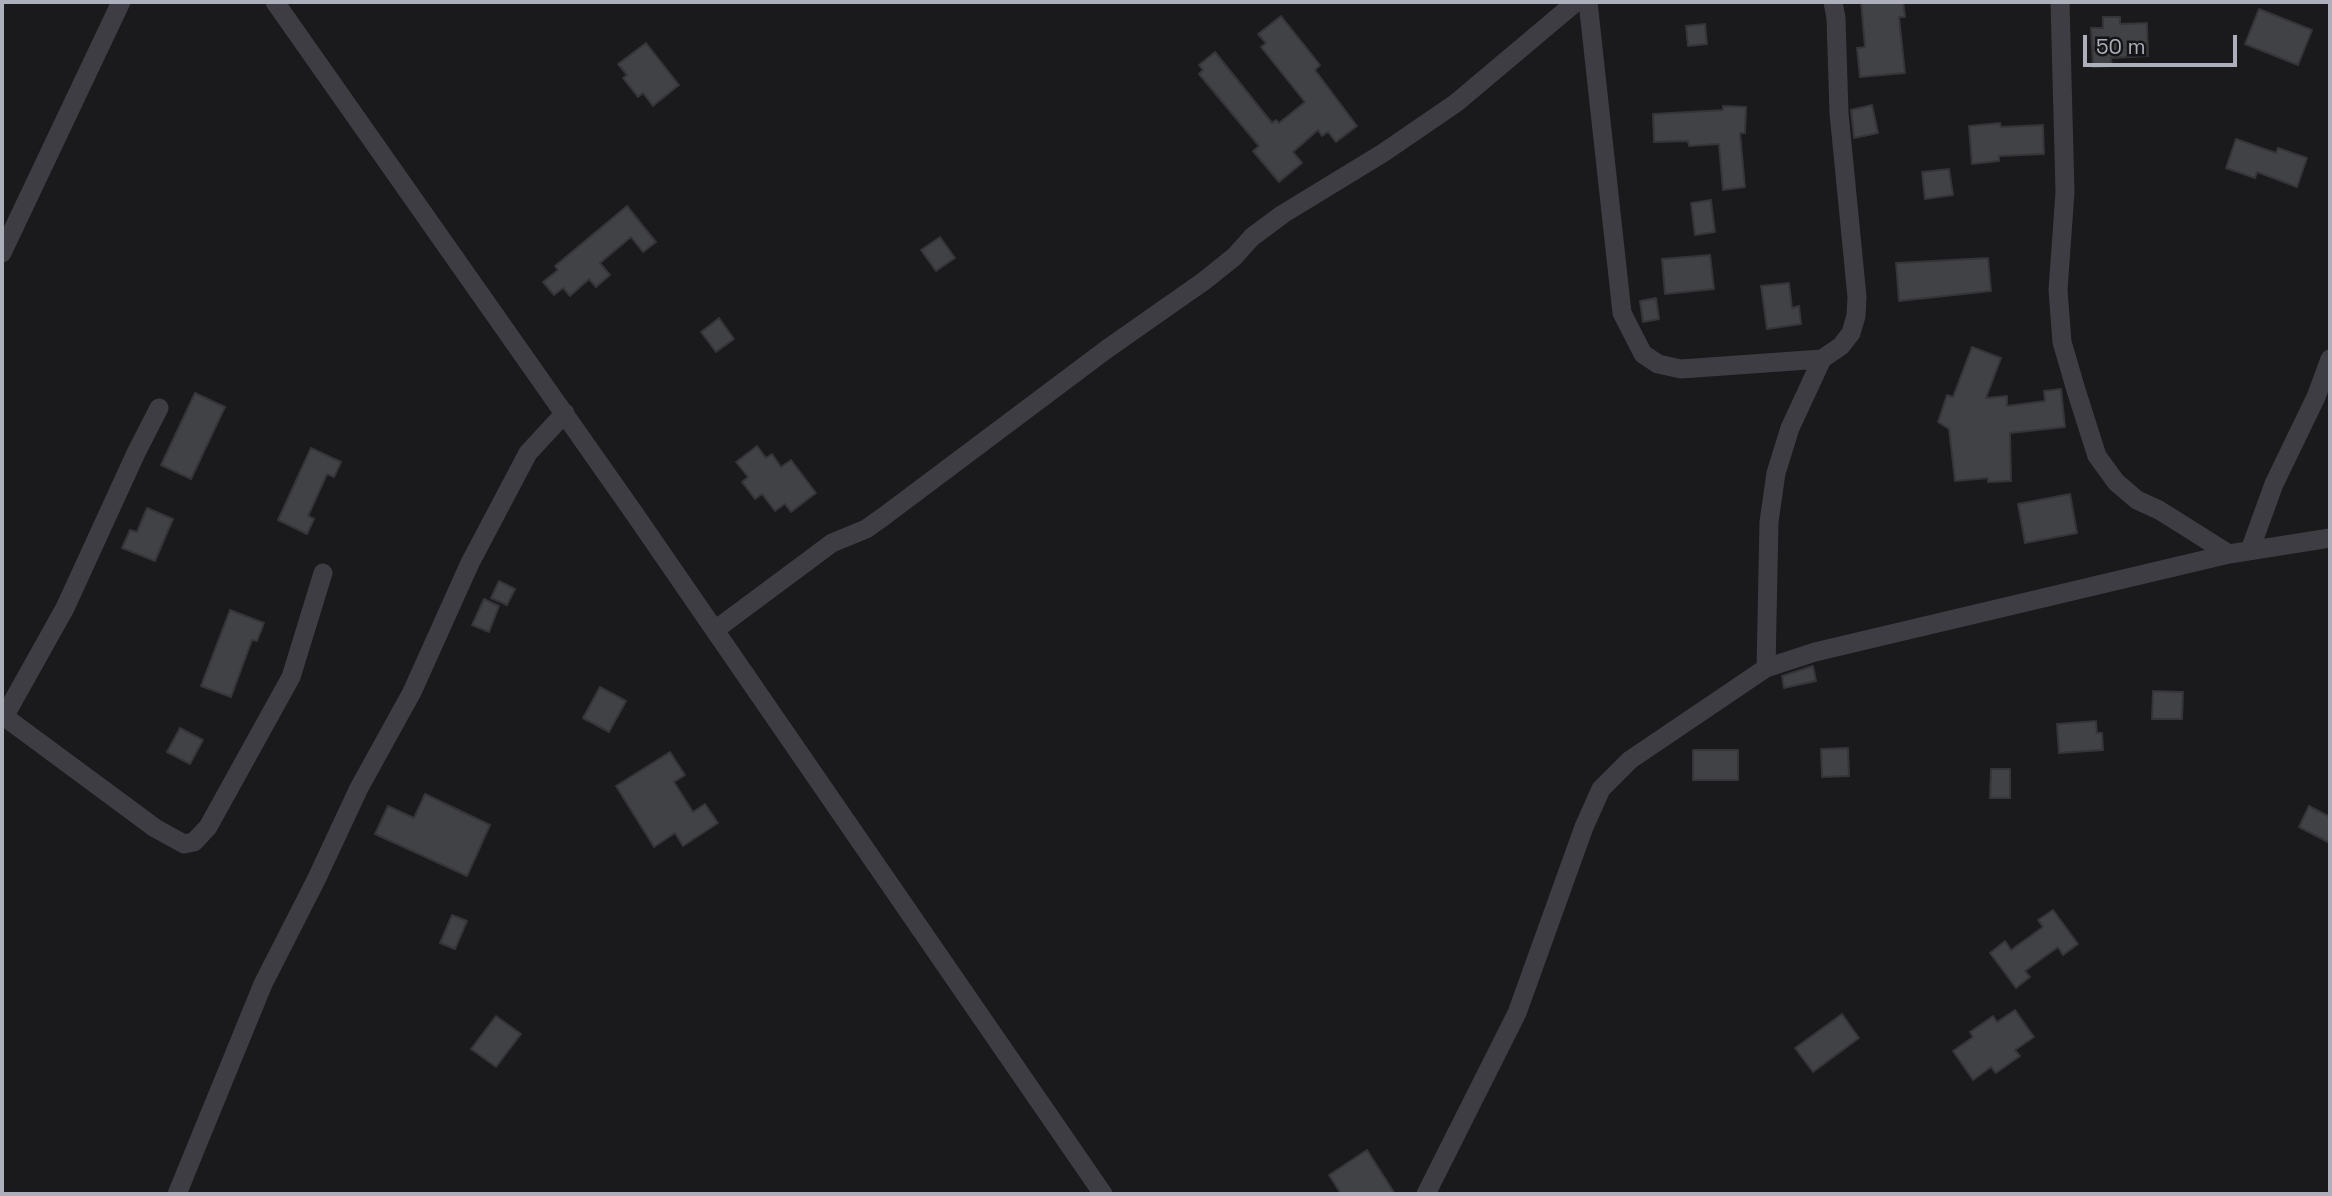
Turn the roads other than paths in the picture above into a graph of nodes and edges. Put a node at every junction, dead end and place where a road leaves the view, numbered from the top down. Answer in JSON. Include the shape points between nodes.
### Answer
{"nodes":[{"id":1,"x":121,"y":2,"type":"edge"},
{"id":2,"x":275,"y":2,"type":"edge"},
{"id":3,"x":1576,"y":2,"type":"edge"},
{"id":4,"x":1588,"y":2,"type":"edge"},
{"id":5,"x":1833,"y":2,"type":"edge"},
{"id":6,"x":2060,"y":2,"type":"edge"},
{"id":7,"x":2,"y":253,"type":"edge"},
{"id":8,"x":1822,"y":359,"type":"junction"},
{"id":9,"x":2330,"y":359,"type":"edge"},
{"id":10,"x":159,"y":408,"type":"dead end"},
{"id":11,"x":565,"y":413,"type":"junction"},
{"id":12,"x":2330,"y":538,"type":"edge"},
{"id":13,"x":2250,"y":550,"type":"junction"},
{"id":14,"x":2229,"y":554,"type":"junction"},
{"id":15,"x":323,"y":573,"type":"dead end"},
{"id":16,"x":715,"y":630,"type":"junction"},
{"id":17,"x":1766,"y":668,"type":"junction"},
{"id":18,"x":3,"y":716,"type":"edge"},
{"id":19,"x":177,"y":1194,"type":"edge"},
{"id":20,"x":1103,"y":1194,"type":"edge"},
{"id":21,"x":1426,"y":1194,"type":"edge"}],
"edges":[{"from":1,"to":7,"type":"street"},
{"from":2,"to":11,"type":"street"},
{"from":3,"to":16,"type":"street","via":[[1456,103],[1283,214],[1204,281],[883,517],[832,543]]},
{"from":4,"to":8,"type":"street","via":[[1622,313],[1643,354],[1658,364],[1681,369]]},
{"from":5,"to":8,"type":"street","via":[[1857,297],[1851,332]]},
{"from":6,"to":14,"type":"street","via":[[2065,192],[2058,290],[2062,342],[2076,390],[2097,456],[2116,482],[2137,500]]},
{"from":8,"to":17,"type":"street","via":[[1790,428],[1776,474],[1769,522]]},
{"from":9,"to":13,"type":"street"},
{"from":10,"to":18,"type":"street","via":[[65,608]]},
{"from":11,"to":16,"type":"street"},
{"from":11,"to":19,"type":"street","via":[[528,453],[470,563],[412,692],[359,788],[263,985]]},
{"from":12,"to":13,"type":"street"},
{"from":13,"to":14,"type":"street"},
{"from":14,"to":17,"type":"street","via":[[1815,652]]},
{"from":15,"to":18,"type":"street","via":[[291,677],[208,827],[194,842],[184,844],[155,828]]},
{"from":16,"to":20,"type":"street"},
{"from":17,"to":21,"type":"street","via":[[1630,760],[1601,789],[1517,1013]]}]}
